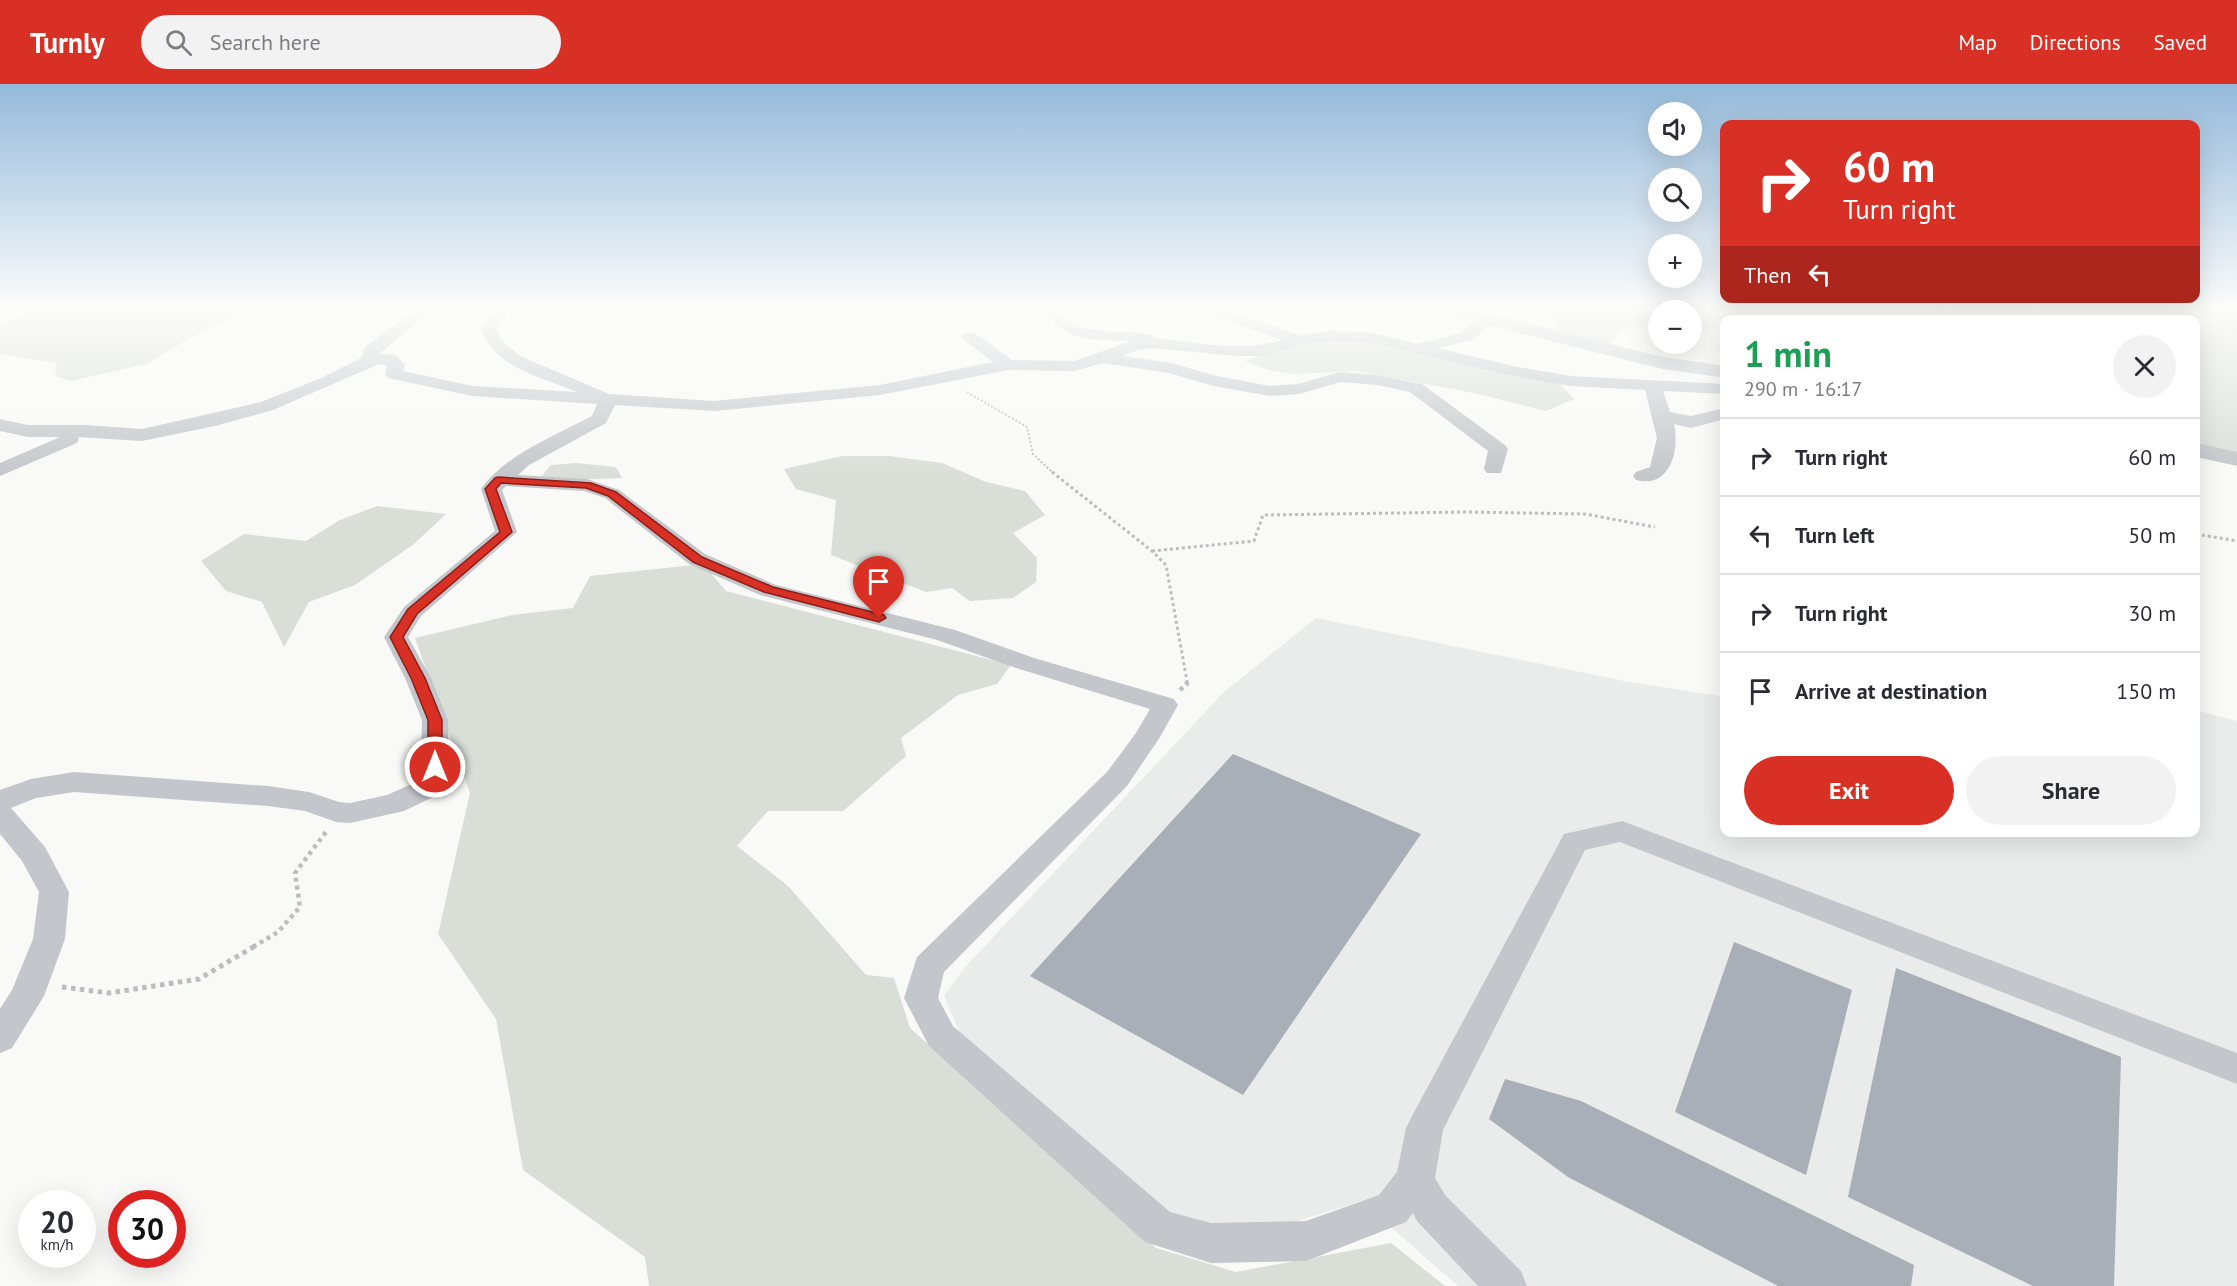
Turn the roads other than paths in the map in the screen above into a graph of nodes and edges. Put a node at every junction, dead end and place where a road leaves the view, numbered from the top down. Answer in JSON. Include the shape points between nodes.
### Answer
{"nodes":[{"id":1,"x":359,"y":366,"type":"edge"},
{"id":2,"x":396,"y":366,"type":"edge"},
{"id":3,"x":532,"y":366,"type":"edge"},
{"id":4,"x":1001,"y":366,"type":"edge"},
{"id":5,"x":1158,"y":366,"type":"edge"},
{"id":6,"x":1494,"y":366,"type":"edge"},
{"id":7,"x":1684,"y":366,"type":"edge"},
{"id":8,"x":1720,"y":371,"type":"edge"},
{"id":9,"x":1652,"y":385,"type":"junction"},
{"id":10,"x":1720,"y":389,"type":"edge"},
{"id":11,"x":608,"y":401,"type":"junction"},
{"id":12,"x":1720,"y":414,"type":"edge"},
{"id":13,"x":1662,"y":416,"type":"junction"},
{"id":14,"x":0,"y":425,"type":"edge"},
{"id":15,"x":28,"y":431,"type":"junction"},
{"id":16,"x":142,"y":435,"type":"junction"},
{"id":17,"x":70,"y":439,"type":"junction"},
{"id":18,"x":2200,"y":451,"type":"edge"},
{"id":19,"x":2237,"y":459,"type":"edge"},
{"id":20,"x":1494,"y":469,"type":"dead end"},
{"id":21,"x":0,"y":470,"type":"edge"},
{"id":22,"x":1643,"y":476,"type":"dead end"},
{"id":23,"x":498,"y":480,"type":"junction"},
{"id":24,"x":0,"y":801,"type":"edge"},
{"id":25,"x":0,"y":814,"type":"edge"},
{"id":26,"x":0,"y":1038,"type":"edge"},
{"id":27,"x":2237,"y":1069,"type":"edge"},
{"id":28,"x":1415,"y":1180,"type":"junction"},
{"id":29,"x":1506,"y":1286,"type":"edge"}],
"edges":[{"from":1,"to":16,"type":"street","via":[[267,406]]},
{"from":2,"to":11,"type":"street","via":[[394,374],[472,391]]},
{"from":3,"to":11,"type":"street","via":[[596,392]]},
{"from":4,"to":11,"type":"street","via":[[880,390],[714,406]]},
{"from":5,"to":20,"type":"street","via":[[1270,391],[1299,389],[1340,377],[1416,388],[1498,448]]},
{"from":6,"to":9,"type":"street","via":[[1571,381]]},
{"from":7,"to":8,"type":"street"},
{"from":9,"to":10,"type":"street"},
{"from":9,"to":13,"type":"street"},
{"from":11,"to":23,"type":"street","via":[[598,419],[522,461]]},
{"from":12,"to":13,"type":"street","via":[[1691,422]]},
{"from":13,"to":22,"type":"street","via":[[1668,428],[1666,455],[1658,471]]},
{"from":14,"to":15,"type":"street"},
{"from":15,"to":16,"type":"street"},
{"from":15,"to":17,"type":"street"},
{"from":16,"to":17,"type":"street"},
{"from":17,"to":21,"type":"street"},
{"from":18,"to":19,"type":"street"},
{"from":23,"to":24,"type":"street","via":[[491,489],[506,532],[412,612],[396,637],[435,720],[435,767],[425,789],[394,804],[350,813],[268,796],[74,782],[31,789]]},
{"from":23,"to":28,"type":"street","via":[[587,485],[612,494],[697,559],[768,590],[946,634],[1165,705],[1117,779],[929,966],[921,998],[941,1036],[1159,1227],[1211,1243],[1306,1242],[1392,1209]]},
{"from":25,"to":26,"type":"street","via":[[34,855],[54,892],[49,939],[27,996]]},
{"from":27,"to":28,"type":"street","via":[[1622,831],[1574,842],[1425,1128]]},
{"from":28,"to":29,"type":"street","via":[[1431,1208]]}]}
